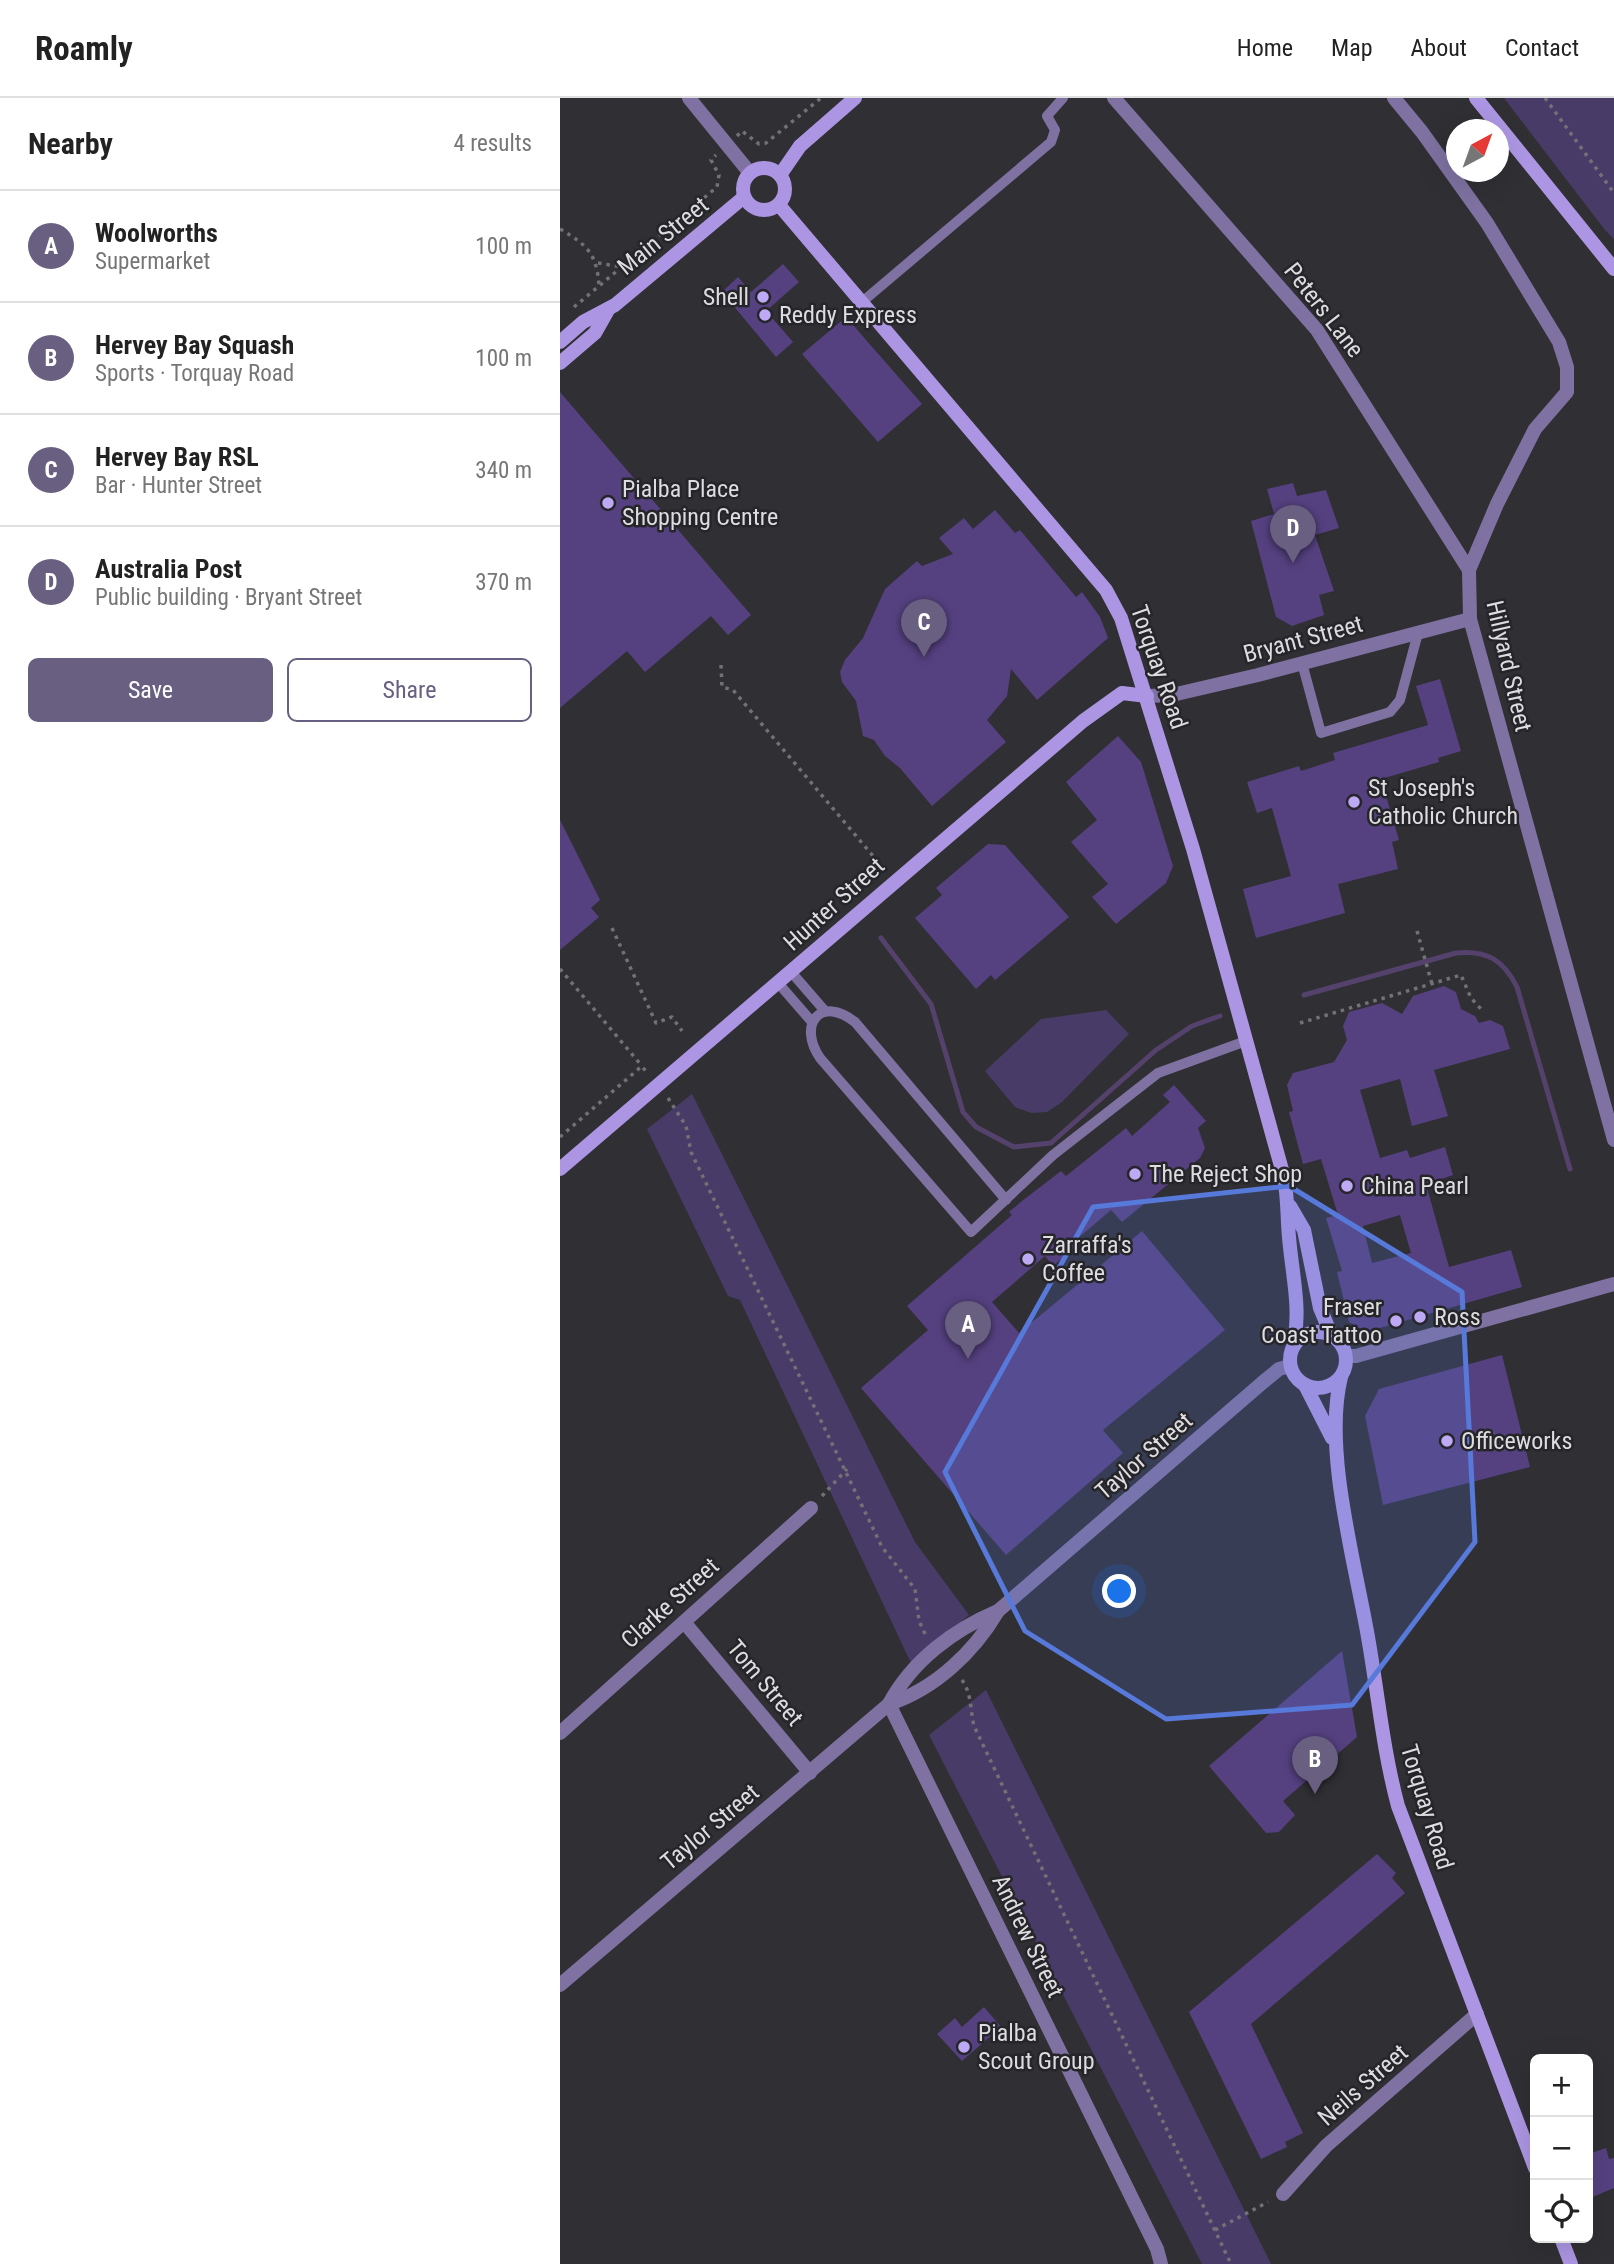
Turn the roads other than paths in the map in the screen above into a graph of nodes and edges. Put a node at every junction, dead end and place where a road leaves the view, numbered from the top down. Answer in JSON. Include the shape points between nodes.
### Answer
{"nodes":[{"id":1,"x":689,"y":98,"type":"edge"},
{"id":2,"x":855,"y":98,"type":"edge"},
{"id":3,"x":1063,"y":98,"type":"edge"},
{"id":4,"x":1114,"y":98,"type":"edge"},
{"id":5,"x":1394,"y":98,"type":"edge"},
{"id":6,"x":1476,"y":98,"type":"edge"},
{"id":7,"x":750,"y":173,"type":"junction"},
{"id":8,"x":780,"y":175,"type":"junction"},
{"id":9,"x":744,"y":197,"type":"junction"},
{"id":10,"x":779,"y":205,"type":"junction"},
{"id":11,"x":1614,"y":269,"type":"edge"},
{"id":12,"x":862,"y":302,"type":"junction"},
{"id":13,"x":609,"y":309,"type":"junction"},
{"id":14,"x":560,"y":342,"type":"edge"},
{"id":15,"x":560,"y":363,"type":"edge"},
{"id":16,"x":1469,"y":570,"type":"junction"},
{"id":17,"x":1470,"y":619,"type":"junction"},
{"id":18,"x":1418,"y":633,"type":"junction"},
{"id":19,"x":1302,"y":663,"type":"junction"},
{"id":20,"x":1147,"y":696,"type":"junction"},
{"id":21,"x":792,"y":973,"type":"junction"},
{"id":22,"x":779,"y":984,"type":"junction"},
{"id":23,"x":825,"y":1011,"type":"junction"},
{"id":24,"x":812,"y":1022,"type":"junction"},
{"id":25,"x":1246,"y":1041,"type":"junction"},
{"id":26,"x":1614,"y":1140,"type":"edge"},
{"id":27,"x":560,"y":1169,"type":"edge"},
{"id":28,"x":1006,"y":1200,"type":"junction"},
{"id":29,"x":1290,"y":1205,"type":"junction"},
{"id":30,"x":1614,"y":1284,"type":"edge"},
{"id":31,"x":1331,"y":1334,"type":"junction"},
{"id":32,"x":1294,"y":1344,"type":"junction"},
{"id":33,"x":1346,"y":1356,"type":"junction"},
{"id":34,"x":1290,"y":1366,"type":"junction"},
{"id":35,"x":1340,"y":1377,"type":"junction"},
{"id":36,"x":1305,"y":1385,"type":"junction"},
{"id":37,"x":1334,"y":1442,"type":"junction"},
{"id":38,"x":811,"y":1508,"type":"road end"},
{"id":39,"x":998,"y":1611,"type":"junction"},
{"id":40,"x":684,"y":1622,"type":"junction"},
{"id":41,"x":889,"y":1704,"type":"junction"},
{"id":42,"x":560,"y":1733,"type":"edge"},
{"id":43,"x":810,"y":1773,"type":"junction"},
{"id":44,"x":560,"y":1985,"type":"edge"},
{"id":45,"x":1477,"y":2014,"type":"junction"},
{"id":46,"x":1530,"y":2155,"type":"edge"},
{"id":47,"x":1283,"y":2194,"type":"road end"},
{"id":48,"x":1563,"y":2243,"type":"edge"},
{"id":49,"x":1161,"y":2264,"type":"edge"},
{"id":50,"x":1571,"y":2264,"type":"edge"}],
"edges":[{"from":1,"to":7,"type":"street"},
{"from":2,"to":8,"type":"street","via":[[800,146]]},
{"from":3,"to":12,"type":"lane","via":[[1047,116],[1055,130],[1051,142]]},
{"from":4,"to":16,"type":"street","name":"Peters Lane","via":[[1317,330]]},
{"from":5,"to":16,"type":"street","name":"Hillyard Street","via":[[1487,223],[1559,342],[1567,367],[1567,391],[1535,429]]},
{"from":6,"to":11,"type":"street"},
{"from":7,"to":8,"type":"street","via":[[769,168]]},
{"from":7,"to":9,"type":"street","via":[[743,184]]},
{"from":8,"to":10,"type":"street","via":[[786,190]]},
{"from":9,"to":10,"type":"street","via":[[757,209],[768,211]]},
{"from":9,"to":13,"type":"street","name":"Main Street"},
{"from":10,"to":12,"type":"street","name":"Torquay Road"},
{"from":12,"to":20,"type":"street","name":"Torquay Road","via":[[1106,590],[1121,618]]},
{"from":13,"to":14,"type":"street","name":"Main Street","via":[[583,322]]},
{"from":13,"to":15,"type":"street","name":"Main Street","via":[[595,333]]},
{"from":16,"to":17,"type":"street","name":"Hillyard Street"},
{"from":17,"to":18,"type":"street","name":"Bryant Street"},
{"from":17,"to":26,"type":"street","name":"Hillyard Street"},
{"from":18,"to":19,"type":"street","name":"Bryant Street"},
{"from":18,"to":19,"type":"lane","via":[[1399,700],[1390,712],[1321,733]]},
{"from":19,"to":20,"type":"street","name":"Bryant Street","via":[[1172,695]]},
{"from":20,"to":21,"type":"street","name":"Hunter Street","via":[[1116,695],[906,870]]},
{"from":20,"to":25,"type":"street","name":"Torquay Road"},
{"from":21,"to":22,"type":"street","name":"Hunter Street"},
{"from":21,"to":23,"type":"lane"},
{"from":22,"to":24,"type":"lane"},
{"from":22,"to":27,"type":"street","name":"Hunter Street"},
{"from":23,"to":24,"type":"lane"},
{"from":23,"to":28,"type":"lane","via":[[836,1011],[855,1022]]},
{"from":24,"to":28,"type":"lane","via":[[811,1044],[820,1058],[971,1232]]},
{"from":25,"to":28,"type":"lane","via":[[1158,1073],[1053,1155]]},
{"from":25,"to":29,"type":"street","name":"Torquay Road"},
{"from":29,"to":31,"type":"street","name":"Torquay Road","via":[[1304,1230],[1320,1308]]},
{"from":29,"to":32,"type":"street","name":"Torquay Road","via":[[1298,1311]]},
{"from":30,"to":33,"type":"street"},
{"from":31,"to":32,"type":"street","via":[[1314,1332]]},
{"from":31,"to":33,"type":"street"},
{"from":32,"to":34,"type":"street"},
{"from":33,"to":35,"type":"street"},
{"from":34,"to":36,"type":"street"},
{"from":34,"to":39,"type":"street","name":"Taylor Street","via":[[1262,1383]]},
{"from":35,"to":36,"type":"street","via":[[1325,1388]]},
{"from":35,"to":37,"type":"street","name":"Torquay Road"},
{"from":36,"to":37,"type":"street","name":"Torquay Road"},
{"from":37,"to":45,"type":"street","name":"Torquay Road","via":[[1387,1765],[1398,1806]]},
{"from":38,"to":40,"type":"street","name":"Clarke Street"},
{"from":39,"to":41,"type":"street","name":"Taylor Street","via":[[964,1628],[923,1659],[904,1678]]},
{"from":39,"to":41,"type":"street","name":"Taylor Street","via":[[978,1642],[935,1681],[910,1698]]},
{"from":40,"to":42,"type":"street","name":"Clarke Street"},
{"from":40,"to":43,"type":"street","name":"Tom Street"},
{"from":41,"to":43,"type":"street","name":"Taylor Street"},
{"from":41,"to":49,"type":"street","name":"Andrew Street"},
{"from":43,"to":44,"type":"street","name":"Taylor Street"},
{"from":45,"to":46,"type":"street","name":"Torquay Road"},
{"from":45,"to":47,"type":"street","name":"Neils Street","via":[[1326,2146]]},
{"from":48,"to":50,"type":"street"}]}
